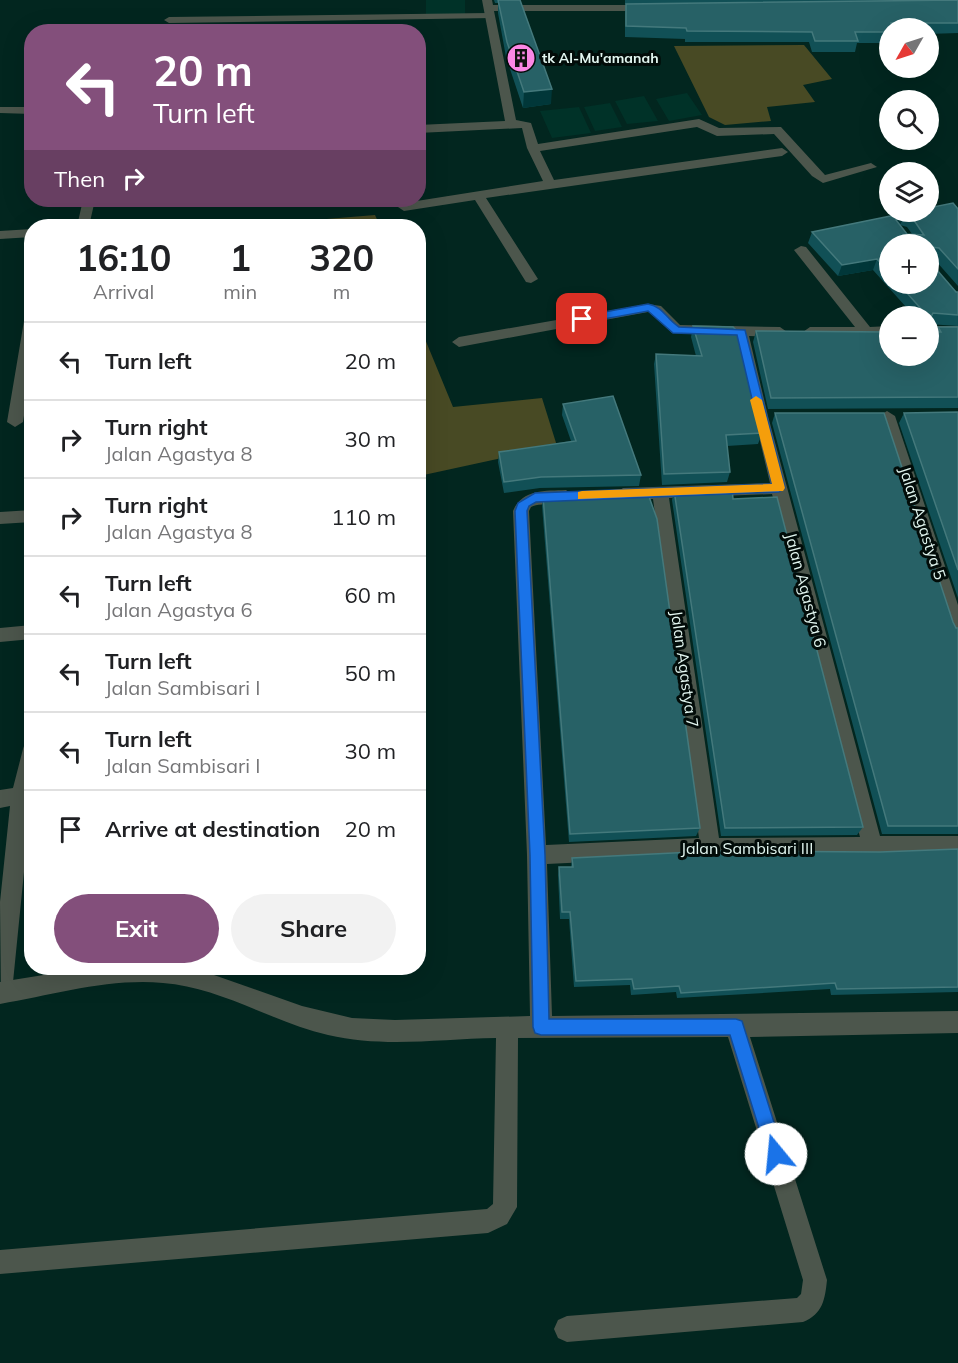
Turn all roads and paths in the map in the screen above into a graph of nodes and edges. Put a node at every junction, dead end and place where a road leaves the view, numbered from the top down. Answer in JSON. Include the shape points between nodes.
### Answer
{"nodes":[{"id":1,"x":488,"y":8,"type":"edge"},
{"id":2,"x":656,"y":8,"type":"edge"},
{"id":3,"x":169,"y":20,"type":"dead end"},
{"id":4,"x":0,"y":110,"type":"edge"},
{"id":5,"x":24,"y":111,"type":"edge"},
{"id":6,"x":514,"y":124,"type":"junction"},
{"id":7,"x":426,"y":129,"type":"edge"},
{"id":8,"x":533,"y":148,"type":"junction"},
{"id":9,"x":782,"y":152,"type":"dead end"},
{"id":10,"x":871,"y":167,"type":"dead end"},
{"id":11,"x":550,"y":184,"type":"junction"},
{"id":12,"x":479,"y":196,"type":"junction"},
{"id":13,"x":426,"y":204,"type":"edge"},
{"id":14,"x":24,"y":234,"type":"edge"},
{"id":15,"x":0,"y":235,"type":"edge"},
{"id":16,"x":801,"y":250,"type":"dead end"},
{"id":17,"x":531,"y":279,"type":"dead end"},
{"id":18,"x":866,"y":331,"type":"junction"},
{"id":19,"x":879,"y":331,"type":"edge"},
{"id":20,"x":939,"y":331,"type":"edge"},
{"id":21,"x":958,"y":331,"type":"edge"},
{"id":22,"x":741,"y":332,"type":"junction"},
{"id":23,"x":459,"y":342,"type":"dead end"},
{"id":24,"x":24,"y":365,"type":"edge"},
{"id":25,"x":887,"y":416,"type":"edge"},
{"id":26,"x":15,"y":422,"type":"dead end"},
{"id":27,"x":779,"y":488,"type":"junction"},
{"id":28,"x":660,"y":492,"type":"junction"},
{"id":29,"x":606,"y":494,"type":"edge"},
{"id":30,"x":584,"y":495,"type":"edge"},
{"id":31,"x":24,"y":516,"type":"edge"},
{"id":32,"x":0,"y":518,"type":"edge"},
{"id":33,"x":958,"y":631,"type":"edge"},
{"id":34,"x":24,"y":633,"type":"edge"},
{"id":35,"x":0,"y":635,"type":"edge"},
{"id":36,"x":24,"y":783,"type":"edge"},
{"id":37,"x":21,"y":796,"type":"junction"},
{"id":38,"x":0,"y":799,"type":"edge"},
{"id":39,"x":958,"y":845,"type":"edge"},
{"id":40,"x":710,"y":847,"type":"junction"},
{"id":41,"x":873,"y":848,"type":"junction"},
{"id":42,"x":537,"y":855,"type":"junction"},
{"id":43,"x":8,"y":861,"type":"edge"},
{"id":44,"x":128,"y":975,"type":"edge"},
{"id":45,"x":207,"y":975,"type":"edge"},
{"id":46,"x":1,"y":992,"type":"edge"},
{"id":47,"x":958,"y":1022,"type":"edge"},
{"id":48,"x":507,"y":1027,"type":"junction"},
{"id":49,"x":541,"y":1027,"type":"junction"},
{"id":50,"x":736,"y":1027,"type":"junction"},
{"id":51,"x":0,"y":1262,"type":"edge"},
{"id":52,"x":567,"y":1329,"type":"dead end"}],
"edges":[{"from":1,"to":2,"type":"street"},
{"from":1,"to":3,"type":"street"},
{"from":1,"to":6,"type":"street"},
{"from":4,"to":5,"type":"street"},
{"from":6,"to":7,"type":"street"},
{"from":6,"to":8,"type":"street","via":[[527,126]]},
{"from":8,"to":10,"type":"street","via":[[699,123],[715,132],[777,130],[823,179]]},
{"from":8,"to":11,"type":"street"},
{"from":9,"to":11,"type":"street"},
{"from":11,"to":12,"type":"street"},
{"from":12,"to":13,"type":"street"},
{"from":12,"to":17,"type":"street"},
{"from":14,"to":15,"type":"street"},
{"from":16,"to":18,"type":"street"},
{"from":18,"to":19,"type":"street"},
{"from":18,"to":22,"type":"street"},
{"from":20,"to":21,"type":"street"},
{"from":22,"to":23,"type":"street","via":[[677,330],[656,309],[648,308]]},
{"from":22,"to":27,"type":"street","name":"Jalan Agastya 6","via":[[765,416]]},
{"from":24,"to":26,"type":"street"},
{"from":25,"to":33,"type":"street","name":"Jalan Agastya 5"},
{"from":27,"to":28,"type":"street"},
{"from":27,"to":41,"type":"street","name":"Jalan Agastya 6"},
{"from":28,"to":29,"type":"street"},
{"from":28,"to":40,"type":"street","name":"Jalan Agastya 7"},
{"from":30,"to":42,"type":"street","via":[[535,498],[524,503],[521,511]]},
{"from":31,"to":32,"type":"street"},
{"from":34,"to":35,"type":"street"},
{"from":36,"to":37,"type":"street"},
{"from":37,"to":38,"type":"street"},
{"from":37,"to":43,"type":"street"},
{"from":39,"to":41,"type":"street","name":"Jalan Sambisari III"},
{"from":40,"to":41,"type":"street","name":"Jalan Sambisari III"},
{"from":40,"to":42,"type":"street","name":"Jalan Sambisari III"},
{"from":42,"to":49,"type":"street"},
{"from":43,"to":46,"type":"street"},
{"from":44,"to":46,"type":"street"},
{"from":45,"to":48,"type":"street","via":[[309,1021],[337,1028],[379,1031]]},
{"from":47,"to":50,"type":"street"},
{"from":48,"to":49,"type":"street"},
{"from":48,"to":51,"type":"street","via":[[505,1207],[499,1216],[488,1221]]},
{"from":49,"to":50,"type":"street"},
{"from":50,"to":52,"type":"street","via":[[815,1280],[813,1299],[803,1310]]}]}
